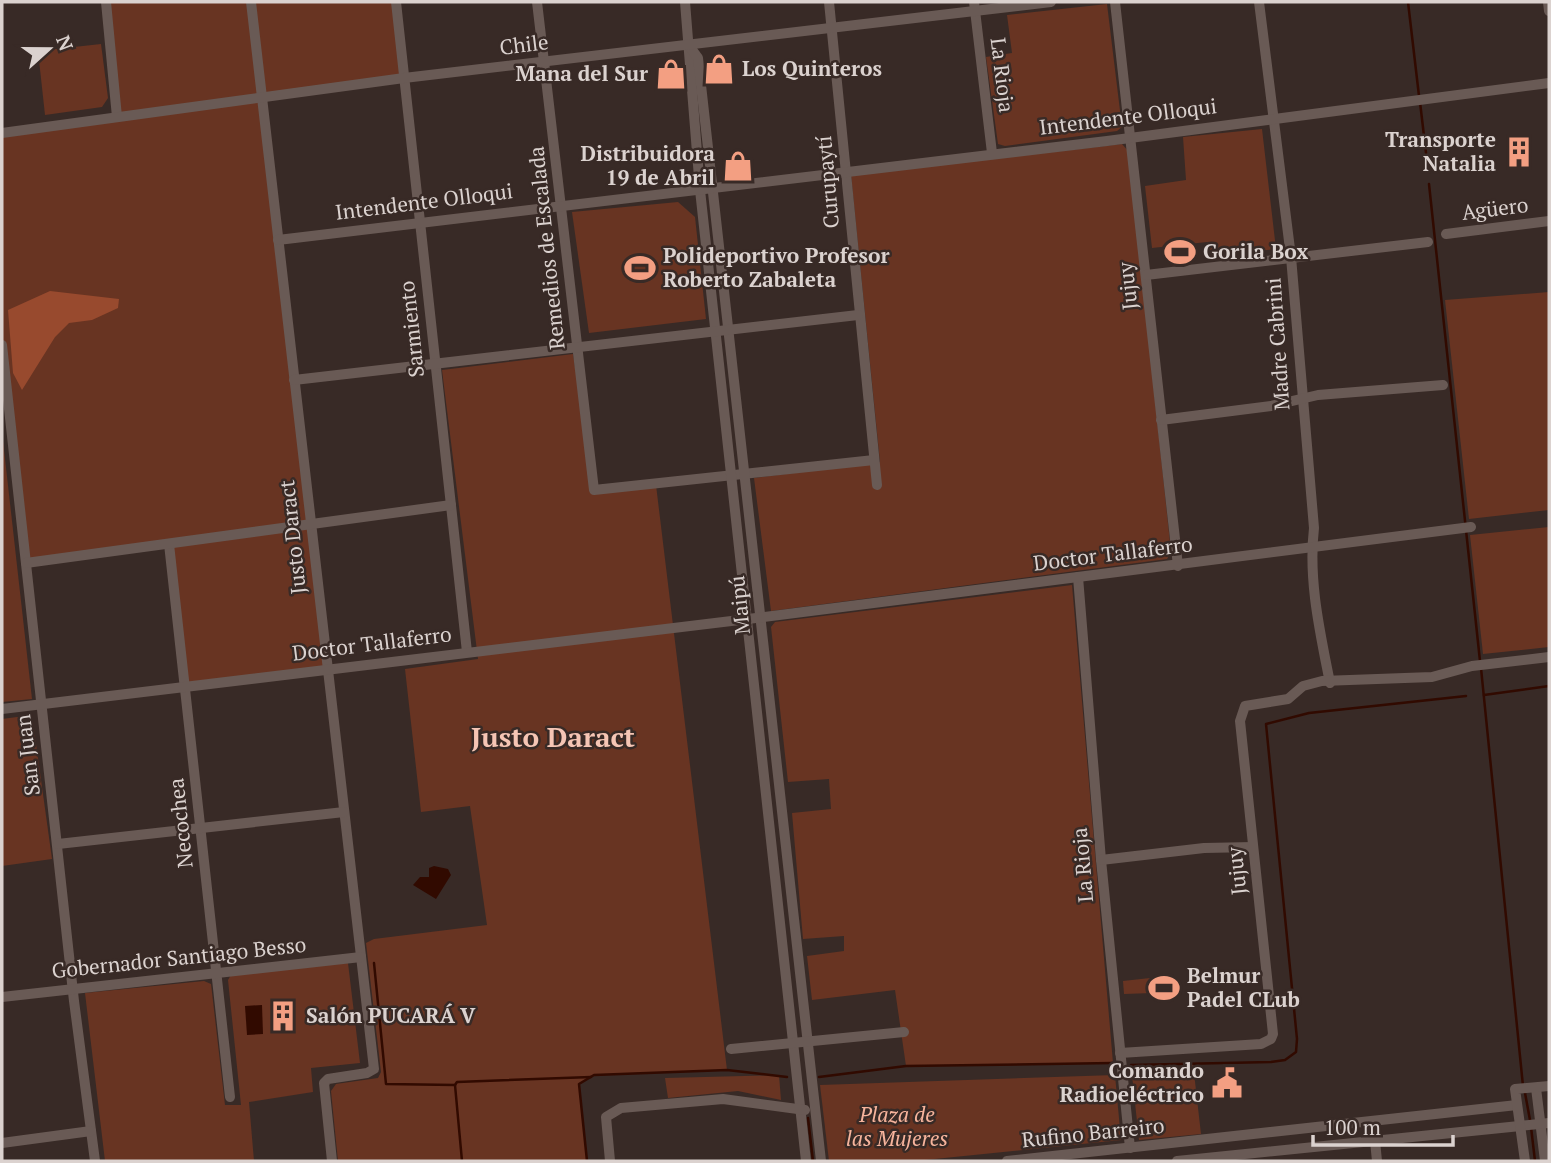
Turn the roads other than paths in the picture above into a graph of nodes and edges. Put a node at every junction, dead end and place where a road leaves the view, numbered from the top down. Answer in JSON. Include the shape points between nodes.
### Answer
{"nodes":[{"id":1,"x":106,"y":2,"type":"edge"},
{"id":2,"x":251,"y":2,"type":"edge"},
{"id":3,"x":396,"y":2,"type":"edge"},
{"id":4,"x":537,"y":2,"type":"edge"},
{"id":5,"x":685,"y":2,"type":"edge"},
{"id":6,"x":829,"y":2,"type":"edge"},
{"id":7,"x":1051,"y":2,"type":"edge"},
{"id":8,"x":1115,"y":2,"type":"edge"},
{"id":9,"x":1259,"y":2,"type":"edge"},
{"id":10,"x":1548,"y":2,"type":"edge"},
{"id":11,"x":974,"y":6,"type":"edge"},
{"id":12,"x":1549,"y":12,"type":"edge"},
{"id":13,"x":832,"y":29,"type":"junction"},
{"id":14,"x":690,"y":47,"type":"junction"},
{"id":15,"x":544,"y":61,"type":"junction"},
{"id":16,"x":404,"y":78,"type":"junction"},
{"id":17,"x":1549,"y":83,"type":"edge"},
{"id":18,"x":261,"y":97,"type":"junction"},
{"id":19,"x":117,"y":117,"type":"junction"},
{"id":20,"x":1273,"y":119,"type":"junction"},
{"id":21,"x":2,"y":133,"type":"edge"},
{"id":22,"x":1131,"y":135,"type":"junction"},
{"id":23,"x":992,"y":153,"type":"junction"},
{"id":24,"x":846,"y":171,"type":"junction"},
{"id":25,"x":712,"y":189,"type":"junction"},
{"id":26,"x":700,"y":190,"type":"junction"},
{"id":27,"x":562,"y":205,"type":"junction"},
{"id":28,"x":420,"y":222,"type":"junction"},
{"id":29,"x":1549,"y":222,"type":"edge"},
{"id":30,"x":1446,"y":234,"type":"dead end"},
{"id":31,"x":278,"y":240,"type":"junction"},
{"id":32,"x":1428,"y":242,"type":"dead end"},
{"id":33,"x":1291,"y":257,"type":"junction"},
{"id":34,"x":1146,"y":275,"type":"junction"},
{"id":35,"x":858,"y":315,"type":"junction"},
{"id":36,"x":728,"y":330,"type":"junction"},
{"id":37,"x":716,"y":331,"type":"junction"},
{"id":38,"x":2,"y":345,"type":"edge"},
{"id":39,"x":577,"y":348,"type":"junction"},
{"id":40,"x":436,"y":364,"type":"junction"},
{"id":41,"x":294,"y":380,"type":"junction"},
{"id":42,"x":1443,"y":385,"type":"dead end"},
{"id":43,"x":1301,"y":398,"type":"junction"},
{"id":44,"x":1161,"y":420,"type":"junction"},
{"id":45,"x":6,"y":421,"type":"edge"},
{"id":46,"x":874,"y":460,"type":"junction"},
{"id":47,"x":744,"y":474,"type":"junction"},
{"id":48,"x":732,"y":477,"type":"junction"},
{"id":49,"x":877,"y":485,"type":"dead end"},
{"id":50,"x":451,"y":505,"type":"junction"},
{"id":51,"x":311,"y":523,"type":"junction"},
{"id":52,"x":1471,"y":527,"type":"dead end"},
{"id":53,"x":169,"y":544,"type":"junction"},
{"id":54,"x":1312,"y":547,"type":"junction"},
{"id":55,"x":26,"y":563,"type":"junction"},
{"id":56,"x":1178,"y":566,"type":"junction"},
{"id":57,"x":1078,"y":578,"type":"junction"},
{"id":58,"x":761,"y":617,"type":"junction"},
{"id":59,"x":748,"y":619,"type":"junction"},
{"id":60,"x":467,"y":652,"type":"junction"},
{"id":61,"x":1549,"y":657,"type":"edge"},
{"id":62,"x":327,"y":669,"type":"junction"},
{"id":63,"x":1330,"y":683,"type":"junction"},
{"id":64,"x":185,"y":686,"type":"junction"},
{"id":65,"x":42,"y":705,"type":"junction"},
{"id":66,"x":2,"y":709,"type":"edge"},
{"id":67,"x":777,"y":761,"type":"junction"},
{"id":68,"x":763,"y":762,"type":"junction"},
{"id":69,"x":344,"y":813,"type":"junction"},
{"id":70,"x":201,"y":827,"type":"junction"},
{"id":71,"x":58,"y":844,"type":"junction"},
{"id":72,"x":1253,"y":847,"type":"junction"},
{"id":73,"x":1101,"y":860,"type":"junction"},
{"id":74,"x":792,"y":903,"type":"junction"},
{"id":75,"x":778,"y":904,"type":"junction"},
{"id":76,"x":361,"y":957,"type":"junction"},
{"id":77,"x":218,"y":973,"type":"junction"},
{"id":78,"x":73,"y":989,"type":"junction"},
{"id":79,"x":2,"y":998,"type":"edge"},
{"id":80,"x":904,"y":1031,"type":"dead end"},
{"id":81,"x":807,"y":1042,"type":"junction"},
{"id":82,"x":794,"y":1043,"type":"junction"},
{"id":83,"x":731,"y":1049,"type":"dead end"},
{"id":84,"x":1120,"y":1053,"type":"junction"},
{"id":85,"x":1549,"y":1086,"type":"edge"},
{"id":86,"x":1536,"y":1088,"type":"junction"},
{"id":87,"x":230,"y":1097,"type":"dead end"},
{"id":88,"x":1517,"y":1105,"type":"junction"},
{"id":89,"x":800,"y":1110,"type":"junction"},
{"id":90,"x":815,"y":1111,"type":"junction"},
{"id":91,"x":1373,"y":1121,"type":"junction"},
{"id":92,"x":1545,"y":1124,"type":"edge"},
{"id":93,"x":1522,"y":1126,"type":"junction"},
{"id":94,"x":91,"y":1131,"type":"junction"},
{"id":95,"x":1229,"y":1138,"type":"junction"},
{"id":96,"x":1375,"y":1142,"type":"junction"},
{"id":97,"x":2,"y":1143,"type":"edge"},
{"id":98,"x":1130,"y":1149,"type":"junction"},
{"id":99,"x":1085,"y":1157,"type":"edge"},
{"id":100,"x":1231,"y":1158,"type":"edge"},
{"id":101,"x":95,"y":1161,"type":"edge"},
{"id":102,"x":332,"y":1161,"type":"edge"},
{"id":103,"x":610,"y":1161,"type":"edge"},
{"id":104,"x":806,"y":1161,"type":"edge"},
{"id":105,"x":821,"y":1161,"type":"edge"},
{"id":106,"x":1006,"y":1161,"type":"edge"},
{"id":107,"x":1177,"y":1161,"type":"edge"},
{"id":108,"x":1377,"y":1161,"type":"edge"},
{"id":109,"x":1525,"y":1161,"type":"edge"},
{"id":110,"x":1545,"y":1161,"type":"edge"}],
"edges":[{"from":1,"to":19,"type":"street"},
{"from":2,"to":18,"type":"street","name":"Justo Daract"},
{"from":3,"to":16,"type":"street","name":"Sarmiento"},
{"from":4,"to":15,"type":"street","name":"Remedios de Escalada"},
{"from":5,"to":14,"type":"street","name":"Maipú"},
{"from":6,"to":13,"type":"street","name":"Curupaytí"},
{"from":7,"to":11,"type":"street","name":"Chile"},
{"from":8,"to":22,"type":"street","name":"Jujuy"},
{"from":9,"to":20,"type":"street","name":"Madre Cabrini"},
{"from":10,"to":12,"type":"street"},
{"from":11,"to":13,"type":"street","name":"Chile"},
{"from":11,"to":23,"type":"street","name":"La Rioja"},
{"from":13,"to":14,"type":"street","name":"Chile"},
{"from":13,"to":24,"type":"street","name":"Curupaytí"},
{"from":14,"to":15,"type":"street","name":"Chile"},
{"from":14,"to":25,"type":"street","name":"Maipú","via":[[698,58]]},
{"from":14,"to":26,"type":"street","name":"Maipú","via":[[687,59]]},
{"from":15,"to":16,"type":"street","name":"Chile"},
{"from":15,"to":27,"type":"street","name":"Remedios de Escalada"},
{"from":16,"to":18,"type":"street","name":"Chile"},
{"from":16,"to":28,"type":"street","name":"Sarmiento"},
{"from":17,"to":20,"type":"street","name":"Intendente Olloqui"},
{"from":18,"to":19,"type":"street","name":"Chile"},
{"from":18,"to":31,"type":"street","name":"Justo Daract"},
{"from":19,"to":21,"type":"street","name":"Chile"},
{"from":20,"to":22,"type":"street","name":"Intendente Olloqui"},
{"from":20,"to":33,"type":"street","name":"Madre Cabrini"},
{"from":22,"to":23,"type":"street","name":"Intendente Olloqui"},
{"from":22,"to":34,"type":"street","name":"Jujuy"},
{"from":23,"to":24,"type":"street","name":"Intendente Olloqui"},
{"from":24,"to":25,"type":"street","name":"Intendente Olloqui"},
{"from":24,"to":35,"type":"street","name":"Curupaytí"},
{"from":25,"to":26,"type":"street","name":"Intendente Olloqui"},
{"from":25,"to":36,"type":"street","name":"Maipú"},
{"from":26,"to":27,"type":"street","name":"Intendente Olloqui"},
{"from":26,"to":37,"type":"street","name":"Maipú"},
{"from":27,"to":28,"type":"street","name":"Intendente Olloqui"},
{"from":27,"to":39,"type":"street","name":"Remedios de Escalada"},
{"from":28,"to":31,"type":"street","name":"Intendente Olloqui"},
{"from":28,"to":40,"type":"street","name":"Sarmiento"},
{"from":29,"to":30,"type":"street","name":"Agüero"},
{"from":31,"to":41,"type":"street","name":"Justo Daract"},
{"from":32,"to":33,"type":"street"},
{"from":33,"to":34,"type":"street"},
{"from":33,"to":43,"type":"street","name":"Madre Cabrini"},
{"from":34,"to":44,"type":"street","name":"Jujuy"},
{"from":35,"to":36,"type":"street"},
{"from":35,"to":46,"type":"street","name":"Curupaytí"},
{"from":36,"to":37,"type":"street"},
{"from":36,"to":47,"type":"street","name":"Maipú"},
{"from":37,"to":39,"type":"street"},
{"from":37,"to":48,"type":"street","name":"Maipú"},
{"from":38,"to":45,"type":"street","name":"San Juan"},
{"from":39,"to":40,"type":"street"},
{"from":39,"to":48,"type":"street","name":"Remedios de Escalada","via":[[594,490]]},
{"from":40,"to":41,"type":"street"},
{"from":40,"to":50,"type":"street","name":"Sarmiento"},
{"from":41,"to":51,"type":"street","name":"Justo Daract"},
{"from":42,"to":43,"type":"street"},
{"from":43,"to":44,"type":"street"},
{"from":43,"to":54,"type":"street","name":"Madre Cabrini"},
{"from":44,"to":56,"type":"street","name":"Jujuy"},
{"from":45,"to":55,"type":"street","name":"San Juan"},
{"from":46,"to":47,"type":"street"},
{"from":46,"to":49,"type":"street","name":"Curupaytí"},
{"from":47,"to":48,"type":"street"},
{"from":47,"to":58,"type":"street","name":"Maipú"},
{"from":48,"to":59,"type":"street","name":"Maipú"},
{"from":50,"to":51,"type":"street"},
{"from":50,"to":60,"type":"street","name":"Sarmiento"},
{"from":51,"to":53,"type":"street"},
{"from":51,"to":62,"type":"street","name":"Justo Daract"},
{"from":52,"to":54,"type":"street","name":"Doctor Tallaferro"},
{"from":53,"to":55,"type":"street"},
{"from":53,"to":64,"type":"street","name":"Necochea"},
{"from":54,"to":56,"type":"street","name":"Doctor Tallaferro"},
{"from":54,"to":63,"type":"street","name":"Madre Cabrini","via":[[1318,626]]},
{"from":55,"to":65,"type":"street","name":"San Juan"},
{"from":56,"to":57,"type":"street","name":"Doctor Tallaferro"},
{"from":57,"to":58,"type":"street","name":"Doctor Tallaferro"},
{"from":57,"to":73,"type":"street","name":"La Rioja"},
{"from":58,"to":59,"type":"street","name":"Doctor Tallaferro"},
{"from":58,"to":67,"type":"street","name":"Maipú"},
{"from":59,"to":60,"type":"street","name":"Doctor Tallaferro"},
{"from":59,"to":68,"type":"street","name":"Maipú"},
{"from":60,"to":62,"type":"street","name":"Doctor Tallaferro"},
{"from":61,"to":63,"type":"street","via":[[1472,666],[1432,677]]},
{"from":62,"to":64,"type":"street","name":"Doctor Tallaferro"},
{"from":62,"to":69,"type":"street","name":"Justo Daract"},
{"from":63,"to":72,"type":"street","name":"Jujuy","via":[[1311,683],[1288,699],[1245,706],[1240,721]]},
{"from":64,"to":65,"type":"street","name":"Doctor Tallaferro"},
{"from":64,"to":70,"type":"street","name":"Necochea"},
{"from":65,"to":66,"type":"street","name":"Doctor Tallaferro"},
{"from":65,"to":71,"type":"street","name":"San Juan"},
{"from":67,"to":68,"type":"street"},
{"from":67,"to":74,"type":"street","name":"Maipú"},
{"from":68,"to":75,"type":"street","name":"Maipú"},
{"from":69,"to":70,"type":"street"},
{"from":69,"to":76,"type":"street","name":"Justo Daract"},
{"from":70,"to":71,"type":"street"},
{"from":70,"to":77,"type":"street","name":"Necochea"},
{"from":71,"to":78,"type":"street","name":"San Juan"},
{"from":72,"to":73,"type":"street"},
{"from":72,"to":84,"type":"street","name":"Jujuy","via":[[1271,1040]]},
{"from":73,"to":84,"type":"street","name":"La Rioja"},
{"from":74,"to":75,"type":"street"},
{"from":74,"to":81,"type":"street","name":"Maipú"},
{"from":75,"to":82,"type":"street","name":"Maipú"},
{"from":76,"to":77,"type":"street","name":"Gobernador Santiago Besso"},
{"from":76,"to":102,"type":"street","name":"Justo Daract","via":[[374,1069],[324,1083]]},
{"from":77,"to":78,"type":"street","name":"Gobernador Santiago Besso"},
{"from":77,"to":87,"type":"street","name":"Necochea"},
{"from":78,"to":79,"type":"street","name":"Gobernador Santiago Besso"},
{"from":78,"to":94,"type":"street","name":"San Juan"},
{"from":80,"to":81,"type":"street"},
{"from":81,"to":82,"type":"street"},
{"from":81,"to":90,"type":"street","name":"Maipú"},
{"from":82,"to":83,"type":"street"},
{"from":82,"to":89,"type":"street","name":"Maipú"},
{"from":84,"to":98,"type":"street","name":"La Rioja"},
{"from":85,"to":86,"type":"street"},
{"from":86,"to":88,"type":"street","via":[[1515,1089]]},
{"from":86,"to":92,"type":"street"},
{"from":88,"to":91,"type":"street","name":"Rufino Barreiro"},
{"from":88,"to":93,"type":"street"},
{"from":89,"to":90,"type":"street"},
{"from":89,"to":103,"type":"street","via":[[723,1099],[621,1108],[606,1116]]},
{"from":89,"to":104,"type":"street","name":"Maipú"},
{"from":90,"to":105,"type":"street","name":"Maipú"},
{"from":91,"to":95,"type":"street","name":"Rufino Barreiro"},
{"from":91,"to":96,"type":"street"},
{"from":92,"to":93,"type":"street","name":"Rufino Barreiro"},
{"from":92,"to":110,"type":"street"},
{"from":93,"to":96,"type":"street","name":"Rufino Barreiro"},
{"from":93,"to":109,"type":"street"},
{"from":94,"to":97,"type":"street"},
{"from":94,"to":101,"type":"street","name":"San Juan"},
{"from":95,"to":98,"type":"street","name":"Rufino Barreiro"},
{"from":95,"to":100,"type":"street"},
{"from":96,"to":100,"type":"street","name":"Rufino Barreiro"},
{"from":96,"to":108,"type":"street"},
{"from":98,"to":99,"type":"street","name":"Rufino Barreiro"},
{"from":99,"to":106,"type":"street","name":"Rufino Barreiro"},
{"from":100,"to":107,"type":"street","name":"Rufino Barreiro"}]}
